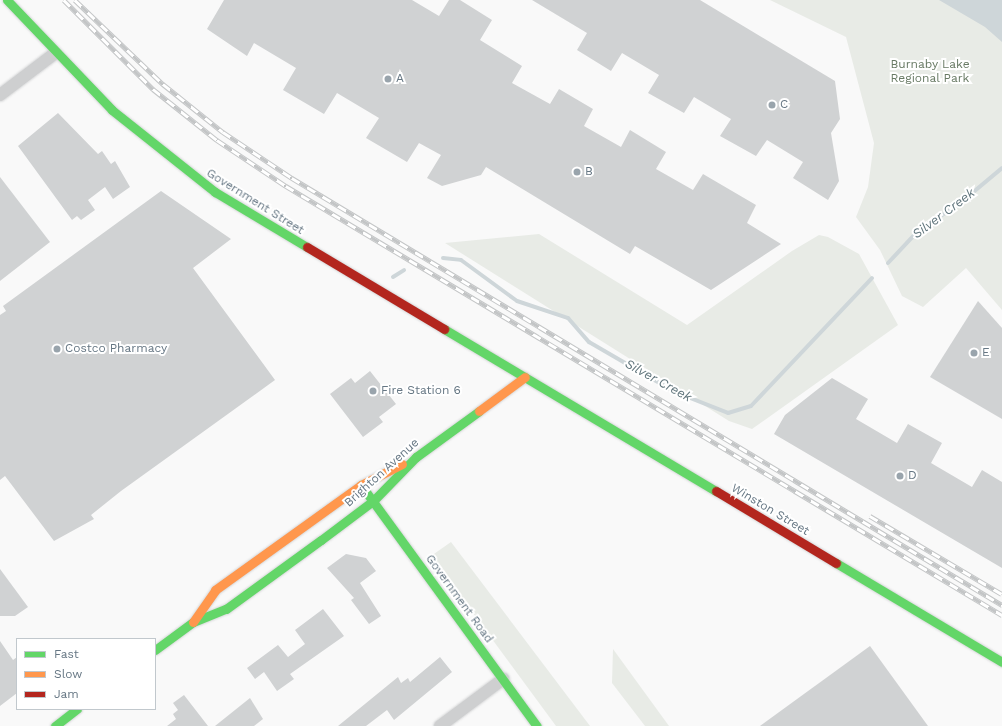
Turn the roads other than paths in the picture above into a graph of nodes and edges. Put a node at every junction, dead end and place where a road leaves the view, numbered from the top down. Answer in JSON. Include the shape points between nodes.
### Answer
{"nodes":[{"id":1,"x":7,"y":0,"type":"edge"},
{"id":2,"x":54,"y":54,"type":"junction"},
{"id":3,"x":0,"y":95,"type":"edge"},
{"id":4,"x":525,"y":377,"type":"junction"},
{"id":5,"x":416,"y":457,"type":"junction"},
{"id":6,"x":361,"y":485,"type":"junction"},
{"id":7,"x":373,"y":501,"type":"junction"},
{"id":8,"x":193,"y":622,"type":"junction"},
{"id":9,"x":156,"y":649,"type":"edge"},
{"id":10,"x":1002,"y":662,"type":"edge"},
{"id":11,"x":503,"y":679,"type":"junction"},
{"id":12,"x":76,"y":710,"type":"edge"},
{"id":13,"x":55,"y":726,"type":"edge"},
{"id":14,"x":440,"y":726,"type":"edge"},
{"id":15,"x":537,"y":726,"type":"edge"}],
"edges":[{"from":1,"to":2,"type":"street","name":"Government Street"},
{"from":2,"to":3,"type":"street"},
{"from":2,"to":4,"type":"street","name":"Government Street","via":[[135,130],[215,192]]},
{"from":4,"to":5,"type":"street","name":"Brighton Avenue"},
{"from":4,"to":10,"type":"street","name":"Winston Street"},
{"from":5,"to":6,"type":"street","name":"Brighton Avenue"},
{"from":5,"to":7,"type":"street","name":"Brighton Avenue"},
{"from":6,"to":7,"type":"street","name":"Government Road"},
{"from":6,"to":8,"type":"street","name":"Brighton Avenue","via":[[215,590]]},
{"from":7,"to":8,"type":"street","name":"Brighton Avenue","via":[[226,609]]},
{"from":7,"to":11,"type":"street","name":"Government Road"},
{"from":8,"to":9,"type":"street","name":"Brighton Avenue"},
{"from":11,"to":14,"type":"street"},
{"from":11,"to":15,"type":"street","name":"Government Road"},
{"from":12,"to":13,"type":"street"}]}
